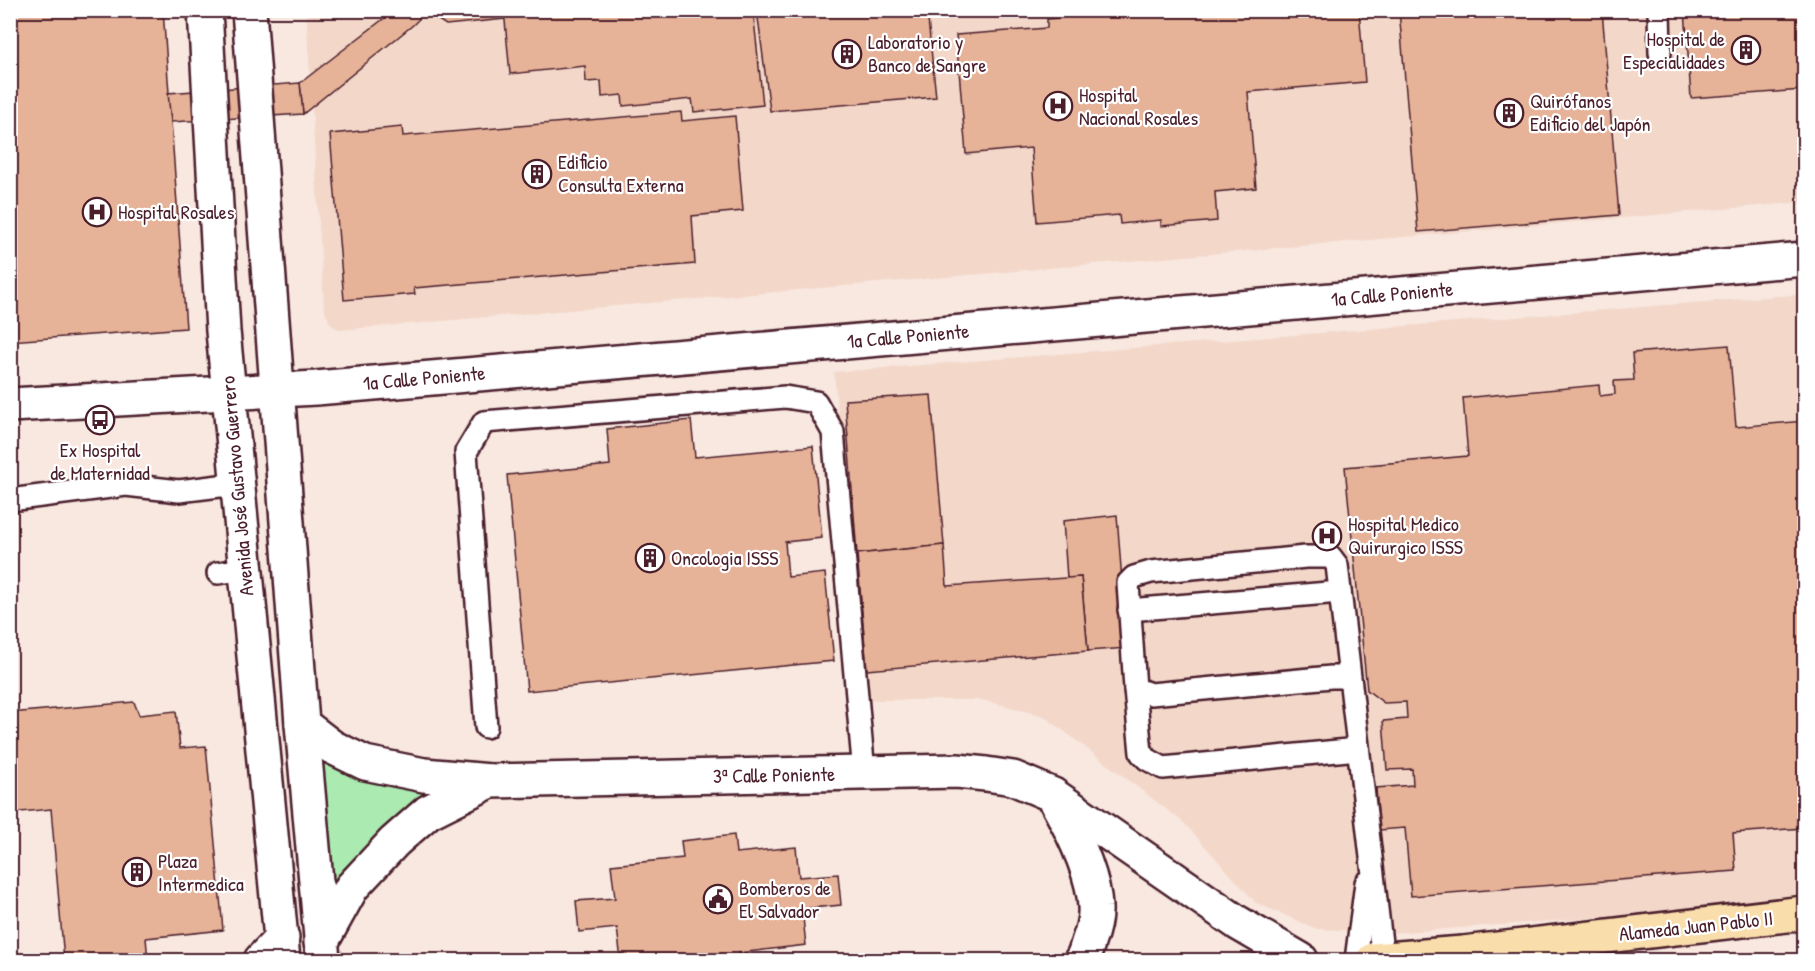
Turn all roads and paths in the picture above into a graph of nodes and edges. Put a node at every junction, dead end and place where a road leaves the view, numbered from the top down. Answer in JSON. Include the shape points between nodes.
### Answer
{"nodes":[{"id":1,"x":205,"y":10,"type":"edge"},
{"id":2,"x":249,"y":10,"type":"edge"},
{"id":3,"x":1659,"y":10,"type":"edge"},
{"id":4,"x":1660,"y":53,"type":"dead end"},
{"id":5,"x":1804,"y":259,"type":"edge"},
{"id":6,"x":278,"y":391,"type":"junction"},
{"id":7,"x":228,"y":394,"type":"junction"},
{"id":8,"x":10,"y":405,"type":"edge"},
{"id":9,"x":237,"y":484,"type":"junction"},
{"id":10,"x":10,"y":500,"type":"edge"},
{"id":11,"x":1340,"y":592,"type":"junction"},
{"id":12,"x":1129,"y":610,"type":"junction"},
{"id":13,"x":1350,"y":677,"type":"junction"},
{"id":14,"x":1135,"y":689,"type":"junction"},
{"id":15,"x":302,"y":724,"type":"junction"},
{"id":16,"x":486,"y":727,"type":"dead end"},
{"id":17,"x":1358,"y":749,"type":"junction"},
{"id":18,"x":864,"y":773,"type":"junction"},
{"id":19,"x":490,"y":781,"type":"junction"},
{"id":20,"x":1053,"y":795,"type":"junction"},
{"id":21,"x":1804,"y":914,"type":"edge"},
{"id":22,"x":1804,"y":937,"type":"edge"},
{"id":23,"x":322,"y":952,"type":"edge"},
{"id":24,"x":275,"y":953,"type":"edge"},
{"id":25,"x":1081,"y":960,"type":"edge"},
{"id":26,"x":1300,"y":960,"type":"edge"},
{"id":27,"x":1371,"y":960,"type":"edge"},
{"id":28,"x":1559,"y":960,"type":"edge"}],
"edges":[{"from":1,"to":7,"type":"street","name":"Avenida José Gustavo Guerrero"},
{"from":2,"to":6,"type":"street"},
{"from":3,"to":4,"type":"lane"},
{"from":5,"to":6,"type":"street","name":"1a Calle Poniente"},
{"from":6,"to":7,"type":"street","name":"1a Calle Poniente"},
{"from":6,"to":15,"type":"street"},
{"from":7,"to":8,"type":"street","name":"1a Calle Poniente"},
{"from":7,"to":9,"type":"street","name":"Avenida José Gustavo Guerrero"},
{"from":9,"to":10,"type":"lane","via":[[179,491],[126,485]]},
{"from":9,"to":24,"type":"street","name":"Avenida José Gustavo Guerrero","via":[[231,571]]},
{"from":11,"to":12,"type":"lane"},
{"from":11,"to":12,"type":"lane","via":[[1337,564],[1331,557],[1306,556],[1134,577],[1128,583]]},
{"from":11,"to":13,"type":"lane"},
{"from":12,"to":14,"type":"lane"},
{"from":13,"to":14,"type":"lane","via":[[1151,694]]},
{"from":13,"to":17,"type":"lane"},
{"from":14,"to":17,"type":"lane","via":[[1141,753],[1163,768]]},
{"from":15,"to":19,"type":"street","name":"3ª Calle Poniente","via":[[332,747],[365,763],[424,775]]},
{"from":15,"to":23,"type":"street"},
{"from":16,"to":18,"type":"lane","via":[[466,452],[484,422],[785,398],[816,402],[833,432]]},
{"from":17,"to":27,"type":"lane","via":[[1371,850]]},
{"from":18,"to":19,"type":"street","name":"3ª Calle Poniente"},
{"from":18,"to":20,"type":"street","name":"3ª Calle Poniente","via":[[986,774],[1013,778]]},
{"from":19,"to":23,"type":"street","name":"3ª Calle Poniente","via":[[428,812],[394,842],[352,887]]},
{"from":20,"to":25,"type":"street","via":[[1080,850],[1094,899],[1093,931]]},
{"from":20,"to":26,"type":"street","name":"3ª Calle Poniente","via":[[1238,923]]},
{"from":21,"to":27,"type":"main road","name":"Alameda Juan Pablo II"},
{"from":22,"to":28,"type":"main road"}]}
